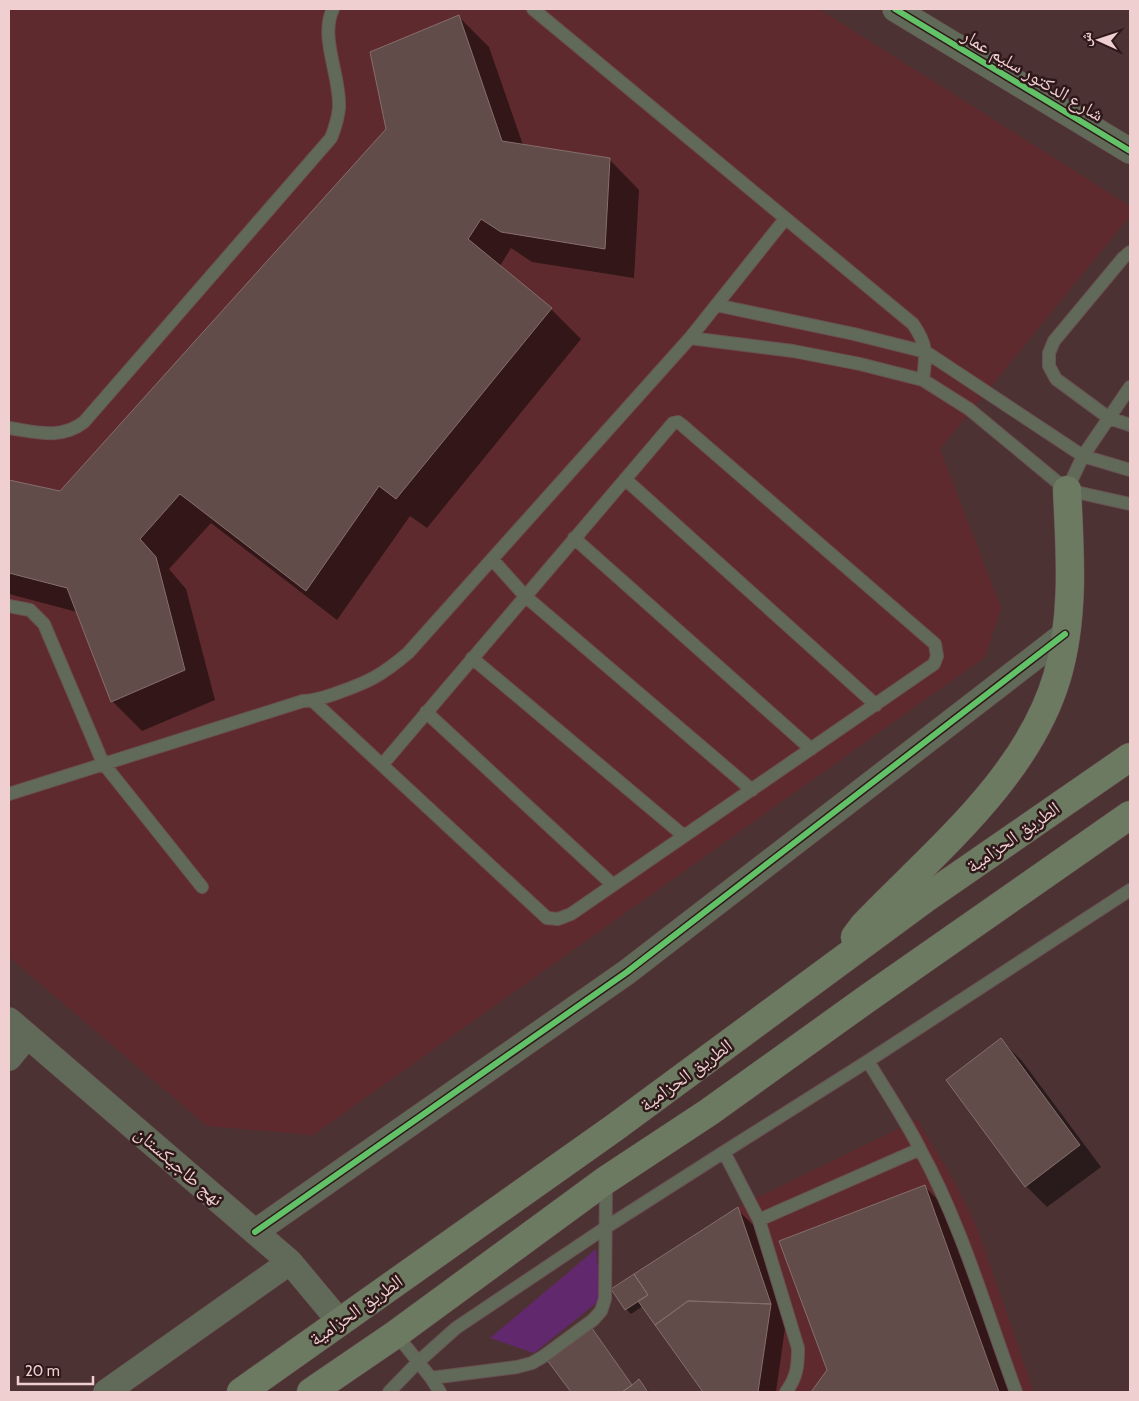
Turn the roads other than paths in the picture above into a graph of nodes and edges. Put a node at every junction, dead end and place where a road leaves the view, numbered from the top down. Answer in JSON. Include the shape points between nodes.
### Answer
{"nodes":[{"id":1,"x":333,"y":9,"type":"edge"},
{"id":2,"x":533,"y":9,"type":"edge"},
{"id":3,"x":895,"y":9,"type":"edge"},
{"id":4,"x":1130,"y":151,"type":"edge"},
{"id":5,"x":785,"y":219,"type":"junction"},
{"id":6,"x":1130,"y":252,"type":"edge"},
{"id":7,"x":716,"y":305,"type":"junction"},
{"id":8,"x":690,"y":338,"type":"junction"},
{"id":9,"x":926,"y":352,"type":"junction"},
{"id":10,"x":923,"y":380,"type":"junction"},
{"id":11,"x":1130,"y":387,"type":"edge"},
{"id":12,"x":1109,"y":418,"type":"junction"},
{"id":13,"x":1130,"y":425,"type":"edge"},
{"id":14,"x":9,"y":428,"type":"edge"},
{"id":15,"x":1083,"y":456,"type":"junction"},
{"id":16,"x":1130,"y":470,"type":"edge"},
{"id":17,"x":625,"y":479,"type":"junction"},
{"id":18,"x":1067,"y":490,"type":"junction"},
{"id":19,"x":1130,"y":504,"type":"edge"},
{"id":20,"x":574,"y":538,"type":"junction"},
{"id":21,"x":492,"y":559,"type":"junction"},
{"id":22,"x":525,"y":596,"type":"junction"},
{"id":23,"x":9,"y":606,"type":"edge"},
{"id":24,"x":1066,"y":634,"type":"junction"},
{"id":25,"x":472,"y":658,"type":"junction"},
{"id":26,"x":313,"y":701,"type":"junction"},
{"id":27,"x":876,"y":705,"type":"junction"},
{"id":28,"x":426,"y":712,"type":"junction"},
{"id":29,"x":811,"y":748,"type":"junction"},
{"id":30,"x":1130,"y":757,"type":"edge"},
{"id":31,"x":103,"y":763,"type":"junction"},
{"id":32,"x":382,"y":765,"type":"junction"},
{"id":33,"x":752,"y":790,"type":"junction"},
{"id":34,"x":9,"y":794,"type":"edge"},
{"id":35,"x":1130,"y":815,"type":"edge"},
{"id":36,"x":684,"y":836,"type":"junction"},
{"id":37,"x":613,"y":885,"type":"junction"},
{"id":38,"x":202,"y":887,"type":"dead end"},
{"id":39,"x":1130,"y":890,"type":"edge"},
{"id":40,"x":833,"y":968,"type":"junction"},
{"id":41,"x":18,"y":1028,"type":"edge"},
{"id":42,"x":9,"y":1058,"type":"edge"},
{"id":43,"x":868,"y":1061,"type":"junction"},
{"id":44,"x":920,"y":1149,"type":"junction"},
{"id":45,"x":724,"y":1152,"type":"junction"},
{"id":46,"x":606,"y":1180,"type":"junction"},
{"id":47,"x":759,"y":1220,"type":"junction"},
{"id":48,"x":605,"y":1228,"type":"junction"},
{"id":49,"x":255,"y":1232,"type":"junction"},
{"id":50,"x":290,"y":1262,"type":"junction"},
{"id":51,"x":340,"y":1322,"type":"junction"},
{"id":52,"x":396,"y":1334,"type":"junction"},
{"id":53,"x":418,"y":1362,"type":"junction"},
{"id":54,"x":431,"y":1378,"type":"junction"},
{"id":55,"x":106,"y":1392,"type":"edge"},
{"id":56,"x":240,"y":1392,"type":"edge"},
{"id":57,"x":311,"y":1392,"type":"edge"},
{"id":58,"x":388,"y":1392,"type":"edge"},
{"id":59,"x":440,"y":1392,"type":"edge"},
{"id":60,"x":786,"y":1392,"type":"edge"},
{"id":61,"x":1016,"y":1392,"type":"edge"}],
"edges":[{"from":1,"to":14,"type":"lane","via":[[328,18],[328,32],[339,108],[331,138],[84,422],[65,433]]},
{"from":2,"to":5,"type":"lane"},
{"from":3,"to":4,"type":"street","name":"شارع الدكتور سليم عمار"},
{"from":5,"to":7,"type":"lane"},
{"from":5,"to":9,"type":"lane","via":[[913,324],[922,337]]},
{"from":6,"to":12,"type":"lane","via":[[1054,341],[1049,353],[1049,366],[1056,379]]},
{"from":7,"to":8,"type":"lane"},
{"from":7,"to":9,"type":"lane"},
{"from":8,"to":10,"type":"lane","via":[[793,351]]},
{"from":8,"to":21,"type":"lane"},
{"from":9,"to":10,"type":"lane"},
{"from":9,"to":15,"type":"lane"},
{"from":10,"to":18,"type":"lane","via":[[969,409]]},
{"from":11,"to":12,"type":"lane"},
{"from":12,"to":13,"type":"lane"},
{"from":12,"to":15,"type":"lane"},
{"from":15,"to":16,"type":"lane"},
{"from":15,"to":18,"type":"lane"},
{"from":17,"to":20,"type":"lane"},
{"from":17,"to":27,"type":"lane"},
{"from":17,"to":27,"type":"lane","via":[[672,422],[678,422],[935,644],[937,656],[934,664]]},
{"from":18,"to":19,"type":"lane"},
{"from":18,"to":24,"type":"highway","via":[[1070,593]]},
{"from":20,"to":22,"type":"lane"},
{"from":20,"to":29,"type":"lane"},
{"from":21,"to":22,"type":"lane"},
{"from":21,"to":26,"type":"lane","via":[[408,653],[387,671],[364,684]]},
{"from":22,"to":25,"type":"lane"},
{"from":22,"to":33,"type":"lane"},
{"from":23,"to":31,"type":"lane","via":[[30,610],[44,624]]},
{"from":24,"to":40,"type":"highway","via":[[1057,677],[1044,712],[1020,757],[952,837],[864,925]]},
{"from":24,"to":49,"type":"street","via":[[627,972]]},
{"from":25,"to":28,"type":"lane"},
{"from":25,"to":36,"type":"lane"},
{"from":26,"to":31,"type":"lane","via":[[303,701]]},
{"from":26,"to":32,"type":"lane"},
{"from":27,"to":29,"type":"lane"},
{"from":28,"to":32,"type":"lane"},
{"from":28,"to":37,"type":"lane"},
{"from":29,"to":33,"type":"lane"},
{"from":30,"to":40,"type":"highway","name":"الطريق الحزامية","via":[[926,898]]},
{"from":31,"to":34,"type":"lane"},
{"from":31,"to":38,"type":"lane"},
{"from":32,"to":37,"type":"lane","via":[[547,918],[558,919],[571,914]]},
{"from":33,"to":36,"type":"lane"},
{"from":35,"to":46,"type":"highway","via":[[710,1112]]},
{"from":36,"to":37,"type":"lane"},
{"from":39,"to":43,"type":"lane"},
{"from":40,"to":51,"type":"highway","name":"الطريق الحزامية"},
{"from":41,"to":42,"type":"street"},
{"from":41,"to":49,"type":"street","name":"نهج طاجيكستان"},
{"from":43,"to":44,"type":"lane"},
{"from":43,"to":45,"type":"lane"},
{"from":44,"to":47,"type":"lane"},
{"from":44,"to":61,"type":"lane","via":[[967,1253]]},
{"from":45,"to":47,"type":"lane"},
{"from":45,"to":48,"type":"lane"},
{"from":46,"to":48,"type":"lane"},
{"from":46,"to":52,"type":"highway"},
{"from":47,"to":60,"type":"lane","via":[[798,1348],[798,1370]]},
{"from":48,"to":53,"type":"lane","via":[[456,1328]]},
{"from":48,"to":54,"type":"lane","via":[[605,1299],[593,1320],[532,1362]]},
{"from":49,"to":50,"type":"street","name":"نهج طاجيكستان"},
{"from":50,"to":51,"type":"street","name":"نهج طاجيكستان"},
{"from":50,"to":55,"type":"street"},
{"from":51,"to":56,"type":"highway","name":"الطريق الحزامية"},
{"from":52,"to":53,"type":"lane"},
{"from":52,"to":57,"type":"highway"},
{"from":53,"to":54,"type":"lane"},
{"from":53,"to":58,"type":"lane"},
{"from":54,"to":59,"type":"lane"}]}
